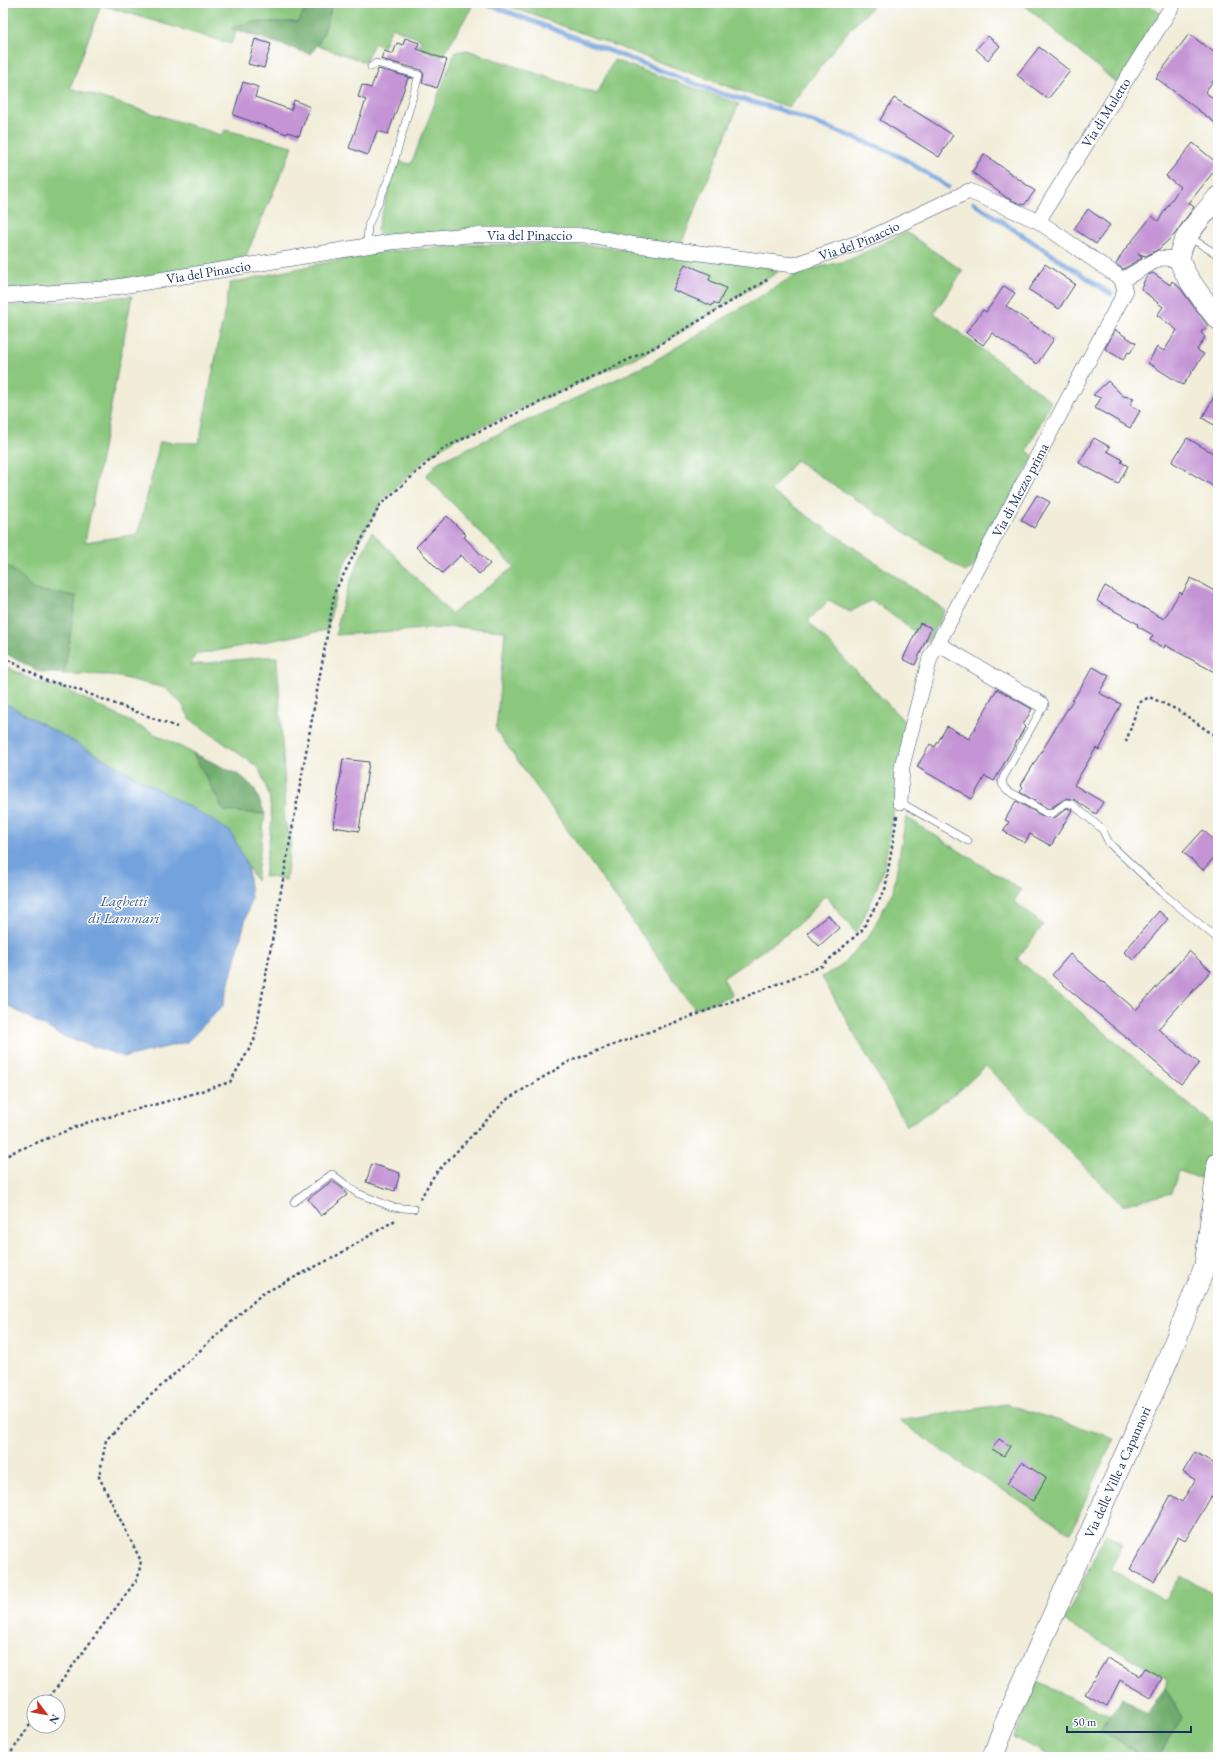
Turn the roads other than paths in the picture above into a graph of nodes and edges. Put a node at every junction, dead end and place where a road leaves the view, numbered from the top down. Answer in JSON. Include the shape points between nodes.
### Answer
{"nodes":[{"id":1,"x":1174,"y":3,"type":"edge"},
{"id":2,"x":371,"y":67,"type":"dead end"},
{"id":3,"x":1218,"y":197,"type":"edge"},
{"id":4,"x":1038,"y":221,"type":"junction"},
{"id":5,"x":1187,"y":236,"type":"junction"},
{"id":6,"x":367,"y":245,"type":"junction"},
{"id":7,"x":1218,"y":255,"type":"edge"},
{"id":8,"x":1180,"y":259,"type":"junction"},
{"id":9,"x":1122,"y":280,"type":"junction"},
{"id":10,"x":3,"y":296,"type":"edge"},
{"id":11,"x":1218,"y":319,"type":"edge"},
{"id":12,"x":938,"y":644,"type":"junction"},
{"id":13,"x":1041,"y":704,"type":"joint"},
{"id":14,"x":900,"y":802,"type":"joint"},
{"id":15,"x":968,"y":842,"type":"dead end"},
{"id":16,"x":1218,"y":938,"type":"edge"},
{"id":17,"x":1217,"y":1172,"type":"edge"},
{"id":18,"x":294,"y":1202,"type":"dead end"},
{"id":19,"x":414,"y":1209,"type":"road end"},
{"id":20,"x":993,"y":1757,"type":"edge"}],
"edges":[{"from":1,"to":4,"type":"street","name":"Via di Muletto"},
{"from":2,"to":6,"type":"lane","via":[[376,63],[419,75],[390,176],[368,226]]},
{"from":3,"to":5,"type":"street"},
{"from":4,"to":6,"type":"street","name":"Via del Pinaccio","via":[[969,191],[866,240],[793,265],[637,245],[585,235],[469,235]]},
{"from":4,"to":9,"type":"street"},
{"from":5,"to":7,"type":"lane"},
{"from":5,"to":8,"type":"street"},
{"from":6,"to":10,"type":"street","name":"Via del Pinaccio","via":[[104,289]]},
{"from":8,"to":9,"type":"street","via":[[1160,258]]},
{"from":8,"to":11,"type":"street","via":[[1188,278]]},
{"from":9,"to":12,"type":"street","name":"Via di Mezzo prima","via":[[1125,292]]},
{"from":12,"to":13,"type":"street"},
{"from":12,"to":14,"type":"street","name":"Via di Mezzo prima","via":[[930,658],[902,766]]},
{"from":13,"to":16,"type":"lane","via":[[1041,710],[1003,778],[1002,784],[1006,790],[1048,814],[1066,803],[1072,804],[1102,829],[1109,843],[1161,892]]},
{"from":14,"to":15,"type":"lane"},
{"from":17,"to":20,"type":"street","name":"Via delle Ville a Capannori","via":[[1205,1266],[1168,1359],[1007,1718]]},
{"from":18,"to":19,"type":"lane","via":[[332,1174],[357,1193],[392,1207]]}]}
